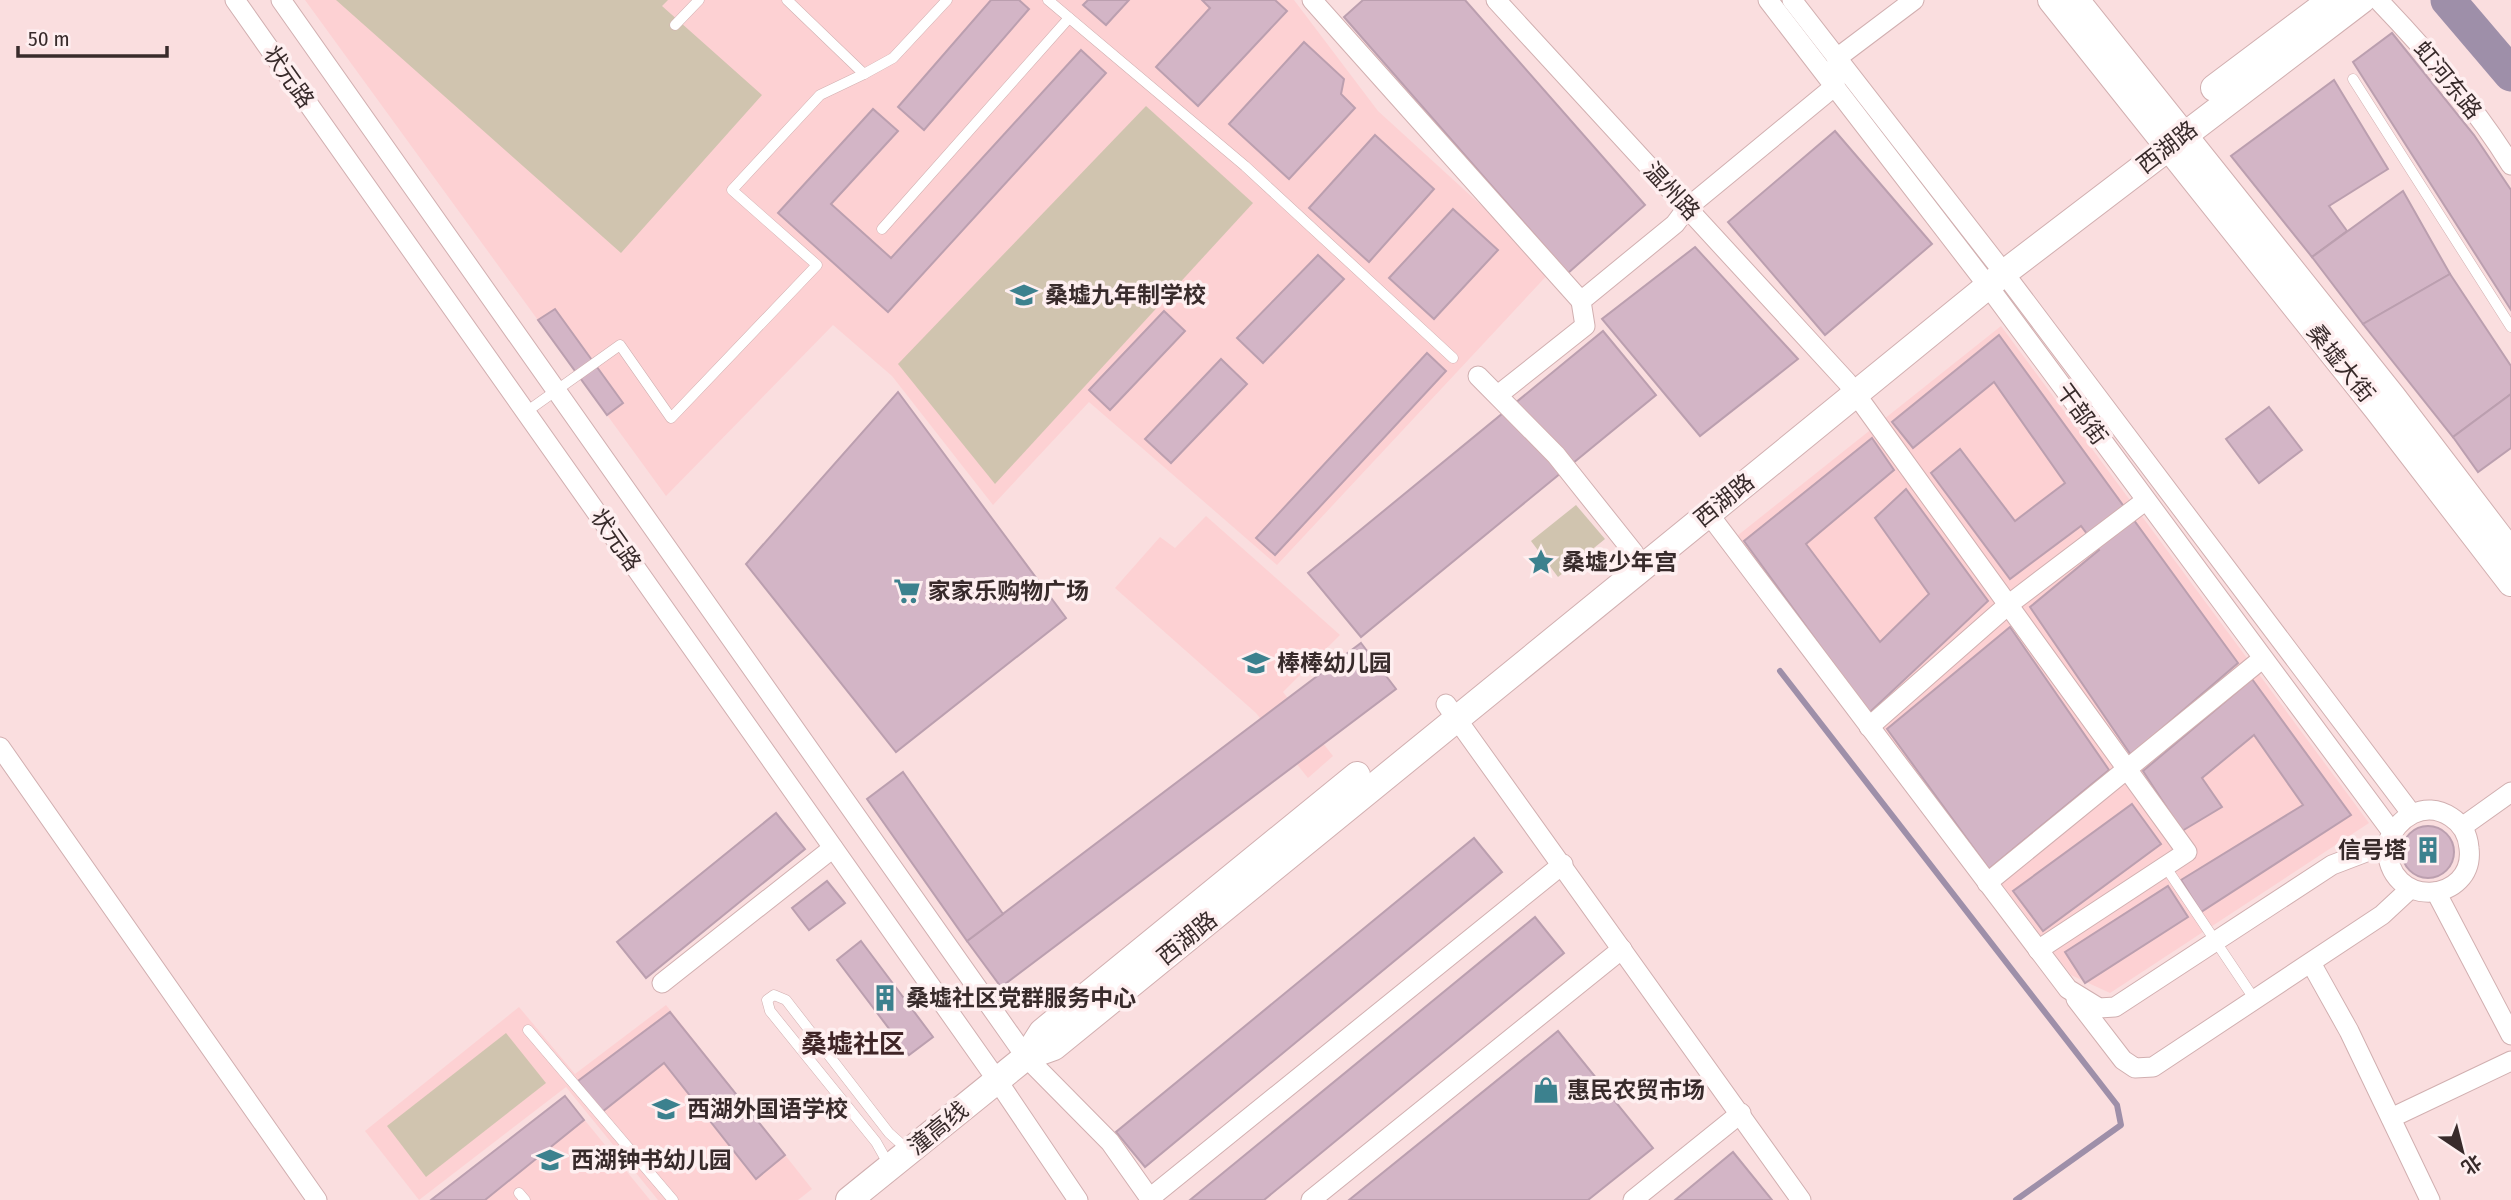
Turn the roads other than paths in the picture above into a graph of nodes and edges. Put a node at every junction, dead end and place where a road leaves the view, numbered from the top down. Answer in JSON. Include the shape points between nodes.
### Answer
{"nodes":[{"id":1,"x":235,"y":0,"type":"edge"},
{"id":2,"x":281,"y":0,"type":"edge"},
{"id":3,"x":699,"y":0,"type":"edge"},
{"id":4,"x":787,"y":0,"type":"edge"},
{"id":5,"x":947,"y":0,"type":"edge"},
{"id":6,"x":1048,"y":0,"type":"edge"},
{"id":7,"x":1496,"y":0,"type":"edge"},
{"id":8,"x":1768,"y":0,"type":"edge"},
{"id":9,"x":1792,"y":0,"type":"edge"},
{"id":10,"x":1914,"y":0,"type":"edge"},
{"id":11,"x":2051,"y":0,"type":"edge"},
{"id":12,"x":2076,"y":0,"type":"edge"},
{"id":13,"x":2331,"y":0,"type":"edge"},
{"id":14,"x":2362,"y":0,"type":"edge"},
{"id":15,"x":2378,"y":0,"type":"edge"},
{"id":16,"x":1322,"y":3,"type":"edge"},
{"id":17,"x":1069,"y":18,"type":"junction"},
{"id":18,"x":675,"y":26,"type":"dead end"},
{"id":19,"x":1837,"y":58,"type":"junction"},
{"id":20,"x":864,"y":74,"type":"junction"},
{"id":21,"x":2353,"y":79,"type":"dead end"},
{"id":22,"x":1835,"y":86,"type":"junction"},
{"id":23,"x":2170,"y":133,"type":"junction"},
{"id":24,"x":2511,"y":165,"type":"edge"},
{"id":25,"x":1687,"y":208,"type":"junction"},
{"id":26,"x":882,"y":229,"type":"dead end"},
{"id":27,"x":1991,"y":274,"type":"junction"},
{"id":28,"x":1581,"y":301,"type":"junction"},
{"id":29,"x":2511,"y":327,"type":"edge"},
{"id":30,"x":1454,"y":358,"type":"dead end"},
{"id":31,"x":1478,"y":376,"type":"dead end"},
{"id":32,"x":1851,"y":388,"type":"junction"},
{"id":33,"x":556,"y":391,"type":"junction"},
{"id":34,"x":1498,"y":395,"type":"junction"},
{"id":35,"x":526,"y":412,"type":"junction"},
{"id":36,"x":2146,"y":501,"type":"junction"},
{"id":37,"x":1708,"y":513,"type":"junction"},
{"id":38,"x":2511,"y":552,"type":"edge"},
{"id":39,"x":1634,"y":553,"type":"junction"},
{"id":40,"x":2511,"y":583,"type":"edge"},
{"id":41,"x":2008,"y":605,"type":"junction"},
{"id":42,"x":2262,"y":659,"type":"junction"},
{"id":43,"x":1451,"y":711,"type":"junction"},
{"id":44,"x":1869,"y":727,"type":"junction"},
{"id":45,"x":0,"y":747,"type":"edge"},
{"id":46,"x":2128,"y":770,"type":"junction"},
{"id":47,"x":2511,"y":792,"type":"edge"},
{"id":48,"x":2411,"y":813,"type":"junction"},
{"id":49,"x":2462,"y":827,"type":"junction"},
{"id":50,"x":2390,"y":838,"type":"junction"},
{"id":51,"x":833,"y":848,"type":"junction"},
{"id":52,"x":1563,"y":864,"type":"junction"},
{"id":53,"x":2165,"y":866,"type":"junction"},
{"id":54,"x":1987,"y":883,"type":"junction"},
{"id":55,"x":2410,"y":889,"type":"junction"},
{"id":56,"x":2436,"y":892,"type":"junction"},
{"id":57,"x":2215,"y":942,"type":"junction"},
{"id":58,"x":1622,"y":949,"type":"junction"},
{"id":59,"x":2038,"y":950,"type":"junction"},
{"id":60,"x":2312,"y":962,"type":"junction"},
{"id":61,"x":662,"y":983,"type":"dead end"},
{"id":62,"x":2068,"y":989,"type":"junction"},
{"id":63,"x":2255,"y":1000,"type":"junction"},
{"id":64,"x":2508,"y":1023,"type":"edge"},
{"id":65,"x":528,"y":1030,"type":"dead end"},
{"id":66,"x":1026,"y":1057,"type":"junction"},
{"id":67,"x":2511,"y":1060,"type":"edge"},
{"id":68,"x":997,"y":1080,"type":"junction"},
{"id":69,"x":1741,"y":1113,"type":"junction"},
{"id":70,"x":2391,"y":1118,"type":"junction"},
{"id":71,"x":900,"y":1159,"type":"junction"},
{"id":72,"x":1151,"y":1199,"type":"edge"},
{"id":73,"x":317,"y":1200,"type":"edge"},
{"id":74,"x":673,"y":1200,"type":"edge"},
{"id":75,"x":849,"y":1200,"type":"edge"},
{"id":76,"x":1078,"y":1200,"type":"edge"},
{"id":77,"x":1311,"y":1200,"type":"edge"},
{"id":78,"x":1633,"y":1200,"type":"edge"},
{"id":79,"x":1801,"y":1200,"type":"edge"},
{"id":80,"x":2430,"y":1200,"type":"edge"}],
"edges":[{"from":1,"to":35,"type":"street","name":"状元路"},
{"from":2,"to":33,"type":"street","name":"状元路"},
{"from":3,"to":18,"type":"lane"},
{"from":4,"to":20,"type":"lane"},
{"from":5,"to":20,"type":"lane","via":[[893,58]]},
{"from":6,"to":17,"type":"lane"},
{"from":7,"to":25,"type":"street","name":"温州路"},
{"from":8,"to":22,"type":"street","name":"干部街"},
{"from":9,"to":19,"type":"street","name":"干部街"},
{"from":10,"to":19,"type":"street"},
{"from":11,"to":23,"type":"main road"},
{"from":12,"to":23,"type":"main road"},
{"from":13,"to":23,"type":"main road","name":"西湖路"},
{"from":14,"to":23,"type":"main road","name":"西湖路"},
{"from":15,"to":24,"type":"street","name":"虹河东路","via":[[2426,51]]},
{"from":16,"to":28,"type":"street"},
{"from":17,"to":26,"type":"lane"},
{"from":17,"to":30,"type":"lane","via":[[1245,166]]},
{"from":19,"to":22,"type":"street"},
{"from":19,"to":27,"type":"street","name":"干部街"},
{"from":20,"to":33,"type":"lane","via":[[820,95],[732,190],[817,265],[671,418],[620,345]]},
{"from":21,"to":29,"type":"lane"},
{"from":22,"to":25,"type":"street"},
{"from":22,"to":27,"type":"street","name":"干部街"},
{"from":23,"to":27,"type":"main road","name":"西湖路"},
{"from":23,"to":38,"type":"main road","name":"桑墟大街","via":[[2393,397]]},
{"from":23,"to":40,"type":"main road","name":"桑墟大街"},
{"from":25,"to":28,"type":"street","via":[[1675,224]]},
{"from":25,"to":32,"type":"street","name":"温州路"},
{"from":27,"to":32,"type":"main road","name":"西湖路"},
{"from":27,"to":36,"type":"street","name":"干部街"},
{"from":27,"to":48,"type":"street","name":"干部街"},
{"from":28,"to":34,"type":"street","via":[[1585,326]]},
{"from":31,"to":34,"type":"street"},
{"from":32,"to":37,"type":"main road","name":"西湖路"},
{"from":32,"to":39,"type":"main road","name":"西湖路"},
{"from":32,"to":41,"type":"street","name":"温州路"},
{"from":33,"to":35,"type":"lane"},
{"from":33,"to":66,"type":"street","name":"状元路"},
{"from":34,"to":39,"type":"street","via":[[1556,455]]},
{"from":35,"to":51,"type":"street","name":"状元路"},
{"from":36,"to":41,"type":"street"},
{"from":36,"to":42,"type":"street","name":"干部街"},
{"from":37,"to":43,"type":"main road","name":"西湖路"},
{"from":37,"to":44,"type":"street"},
{"from":39,"to":43,"type":"main road","name":"西湖路"},
{"from":41,"to":44,"type":"street"},
{"from":41,"to":46,"type":"street","name":"温州路"},
{"from":42,"to":46,"type":"street"},
{"from":42,"to":50,"type":"street","name":"干部街"},
{"from":43,"to":52,"type":"street"},
{"from":43,"to":66,"type":"main road","name":"西湖路","via":[[1042,1032]]},
{"from":44,"to":54,"type":"street"},
{"from":45,"to":73,"type":"street"},
{"from":46,"to":53,"type":"street","name":"温州路","via":[[2187,852]]},
{"from":46,"to":54,"type":"street"},
{"from":47,"to":49,"type":"street"},
{"from":48,"to":49,"type":"street","via":[[2439,811]]},
{"from":48,"to":50,"type":"street"},
{"from":49,"to":56,"type":"street","via":[[2469,847],[2467,868],[2459,880]]},
{"from":50,"to":55,"type":"street","via":[[2391,870]]},
{"from":50,"to":57,"type":"street","via":[[2332,865]]},
{"from":51,"to":61,"type":"street"},
{"from":51,"to":68,"type":"street","name":"状元路"},
{"from":52,"to":58,"type":"street"},
{"from":52,"to":72,"type":"street"},
{"from":53,"to":57,"type":"lane"},
{"from":53,"to":59,"type":"street"},
{"from":54,"to":59,"type":"street"},
{"from":55,"to":56,"type":"street"},
{"from":55,"to":60,"type":"street","via":[[2382,915]]},
{"from":56,"to":64,"type":"street"},
{"from":57,"to":62,"type":"street","via":[[2115,1007],[2099,1008]]},
{"from":57,"to":63,"type":"lane"},
{"from":58,"to":69,"type":"street"},
{"from":58,"to":77,"type":"street"},
{"from":59,"to":62,"type":"street"},
{"from":60,"to":63,"type":"street"},
{"from":60,"to":70,"type":"street"},
{"from":62,"to":63,"type":"street","via":[[2123,1060],[2135,1068],[2153,1067]]},
{"from":65,"to":74,"type":"lane"},
{"from":66,"to":68,"type":"main road","name":"潼高线"},
{"from":66,"to":72,"type":"street","name":"状元路","via":[[1110,1142]]},
{"from":67,"to":70,"type":"street"},
{"from":68,"to":71,"type":"main road","name":"潼高线"},
{"from":68,"to":76,"type":"street","name":"状元路"},
{"from":69,"to":78,"type":"street"},
{"from":69,"to":79,"type":"street"},
{"from":70,"to":80,"type":"street"},
{"from":71,"to":71,"type":"lane","via":[[889,1133],[786,1000],[774,995],[767,1000],[770,1011],[876,1142]]},
{"from":71,"to":75,"type":"main road","name":"潼高线"}]}
